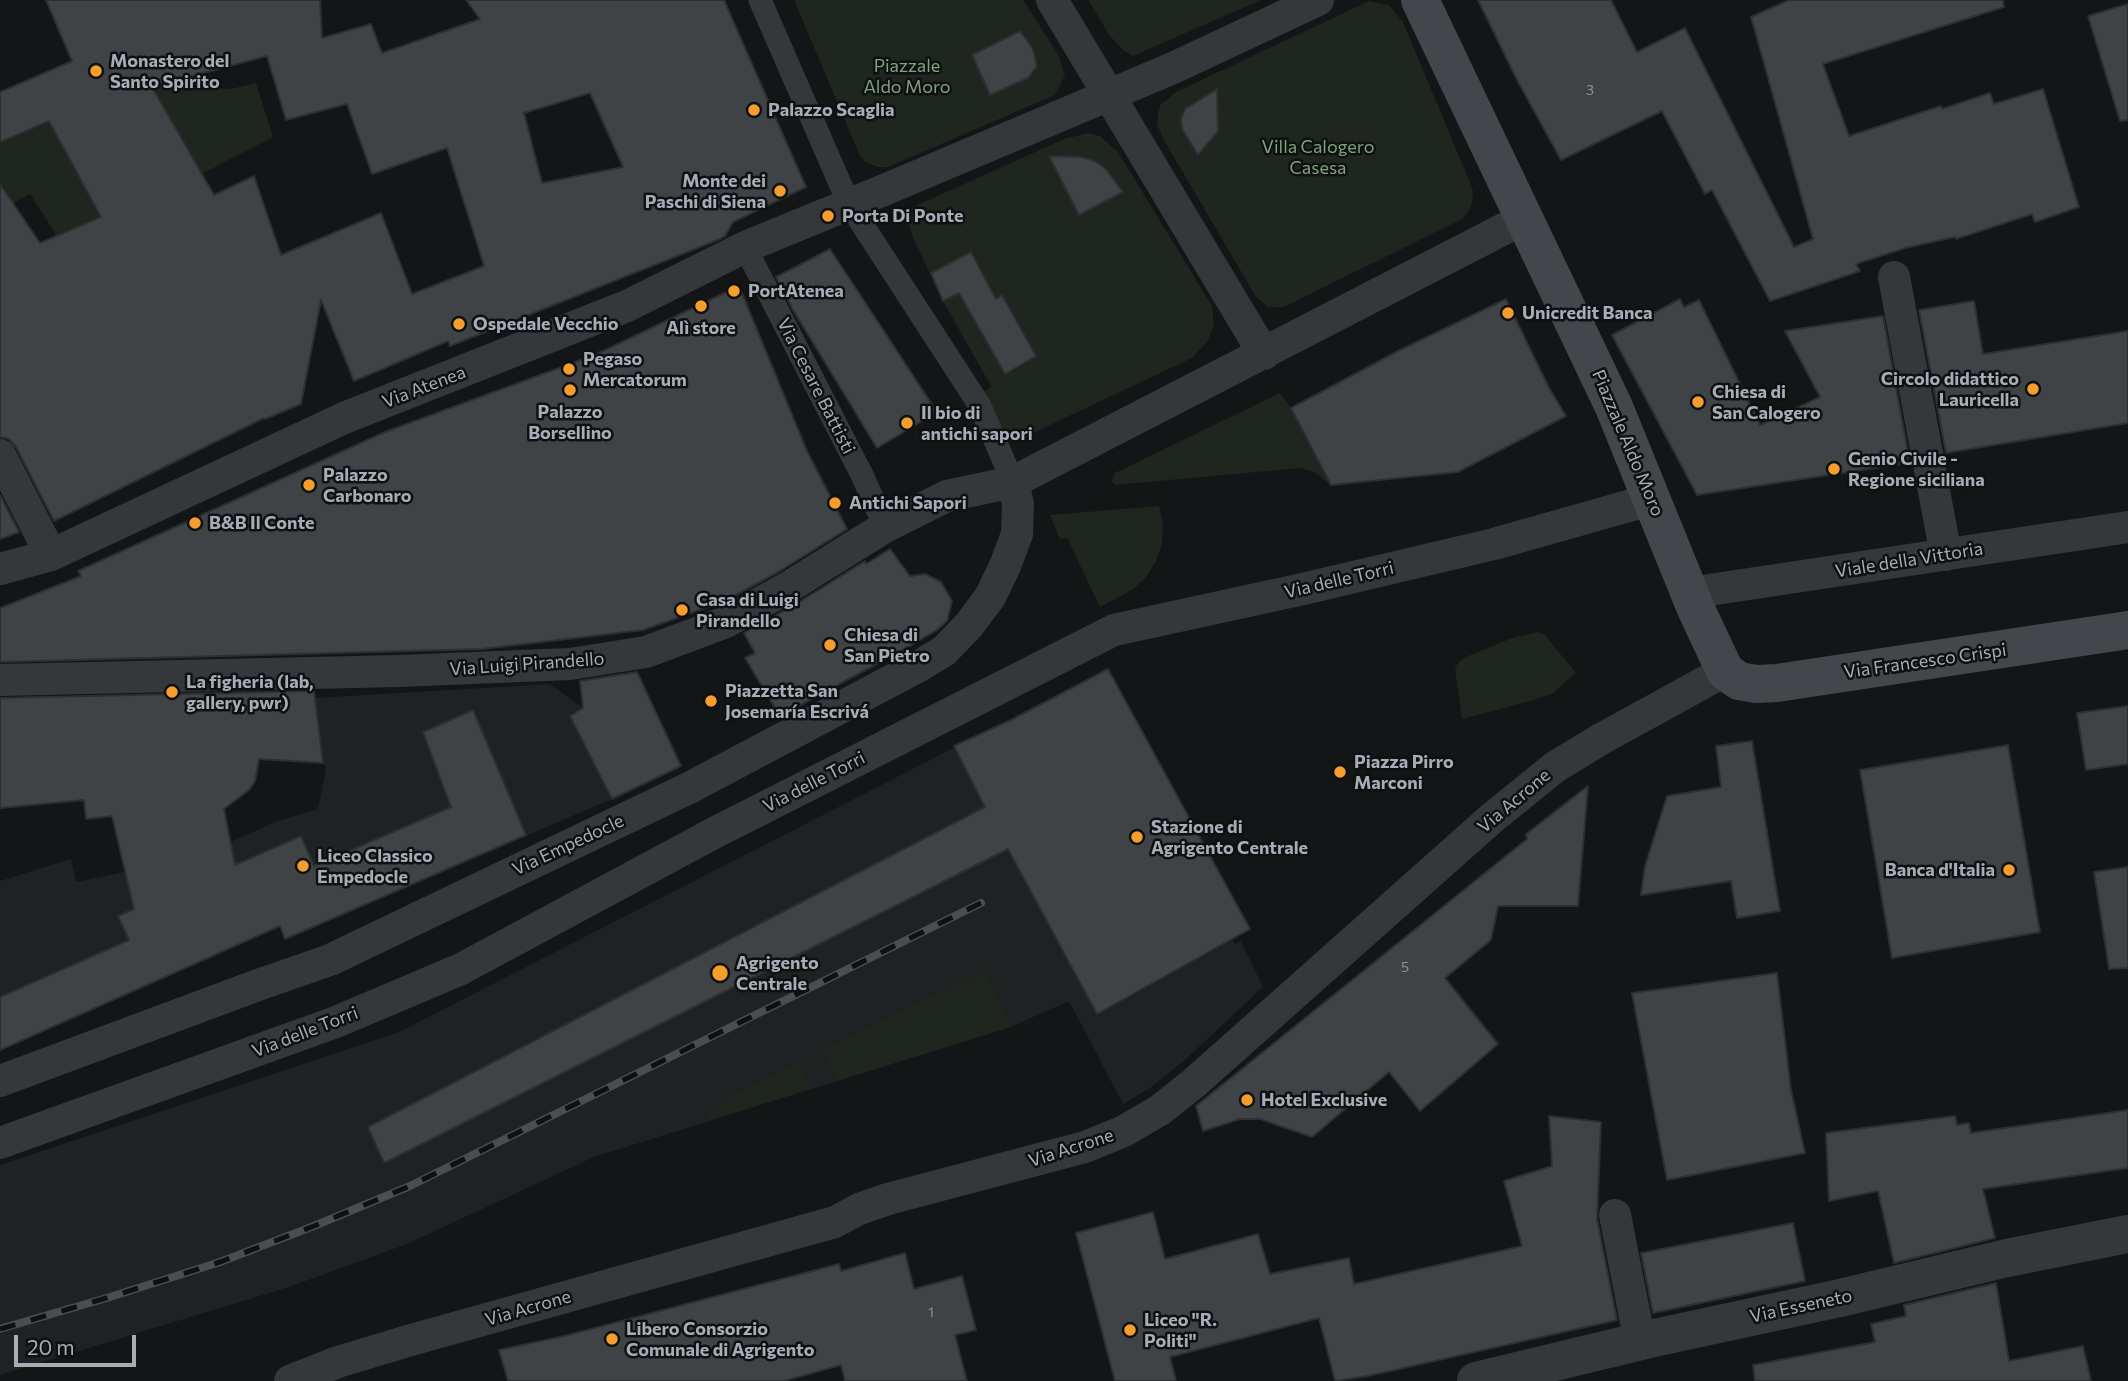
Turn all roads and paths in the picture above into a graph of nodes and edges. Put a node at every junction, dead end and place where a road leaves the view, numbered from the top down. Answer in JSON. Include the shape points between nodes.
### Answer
{"nodes":[{"id":1,"x":760,"y":0,"type":"edge"},
{"id":2,"x":1052,"y":0,"type":"edge"},
{"id":3,"x":1318,"y":0,"type":"edge"},
{"id":4,"x":1420,"y":0,"type":"edge"},
{"id":5,"x":1108,"y":95,"type":"junction"},
{"id":6,"x":849,"y":204,"type":"junction"},
{"id":7,"x":1525,"y":218,"type":"junction"},
{"id":8,"x":745,"y":247,"type":"junction"},
{"id":9,"x":1894,"y":277,"type":"dead end"},
{"id":10,"x":1264,"y":354,"type":"junction"},
{"id":11,"x":0,"y":455,"type":"edge"},
{"id":12,"x":1013,"y":482,"type":"junction"},
{"id":13,"x":1653,"y":499,"type":"junction"},
{"id":14,"x":885,"y":527,"type":"junction"},
{"id":15,"x":2128,"y":527,"type":"edge"},
{"id":16,"x":51,"y":555,"type":"junction"},
{"id":17,"x":1946,"y":555,"type":"junction"},
{"id":18,"x":0,"y":569,"type":"edge"},
{"id":19,"x":1689,"y":593,"type":"junction"},
{"id":20,"x":2128,"y":630,"type":"edge"},
{"id":21,"x":1725,"y":671,"type":"junction"},
{"id":22,"x":0,"y":680,"type":"edge"},
{"id":23,"x":0,"y":1082,"type":"edge"},
{"id":24,"x":0,"y":1143,"type":"edge"},
{"id":25,"x":1615,"y":1215,"type":"dead end"},
{"id":26,"x":2128,"y":1234,"type":"edge"},
{"id":27,"x":1640,"y":1342,"type":"junction"},
{"id":28,"x":290,"y":1381,"type":"edge"},
{"id":29,"x":1476,"y":1381,"type":"edge"}],
"edges":[{"from":1,"to":6,"type":"street"},
{"from":2,"to":5,"type":"street"},
{"from":3,"to":5,"type":"street"},
{"from":4,"to":7,"type":"main road","name":"Piazzale Aldo Moro"},
{"from":5,"to":6,"type":"street"},
{"from":5,"to":10,"type":"street"},
{"from":6,"to":8,"type":"street","name":"Via Atenea"},
{"from":6,"to":12,"type":"street","via":[[980,406]]},
{"from":7,"to":10,"type":"street"},
{"from":7,"to":13,"type":"main road","name":"Piazzale Aldo Moro","via":[[1615,407]]},
{"from":8,"to":14,"type":"street","name":"Via Cesare Battisti"},
{"from":8,"to":16,"type":"street","name":"Via Atenea","via":[[583,325],[344,418]]},
{"from":9,"to":17,"type":"street"},
{"from":10,"to":12,"type":"street"},
{"from":11,"to":16,"type":"street"},
{"from":12,"to":14,"type":"street","name":"Via Luigi Pirandello","via":[[947,496]]},
{"from":12,"to":23,"type":"street","name":"Via Empedocle","via":[[1017,534],[990,597],[944,651],[919,666],[691,787],[330,960]]},
{"from":13,"to":19,"type":"main road","name":"Piazzale Aldo Moro"},
{"from":13,"to":24,"type":"street","name":"Via delle Torri","via":[[1482,547],[1114,630],[461,968],[336,1022]]},
{"from":14,"to":22,"type":"street","name":"Via Luigi Pirandello","via":[[726,622],[646,652],[611,659],[399,671]]},
{"from":15,"to":17,"type":"street","name":"Viale della Vittoria"},
{"from":16,"to":18,"type":"street","name":"Via Atenea"},
{"from":17,"to":19,"type":"street","name":"Viale della Vittoria"},
{"from":19,"to":21,"type":"main road","name":"Piazzale Aldo Moro"},
{"from":20,"to":21,"type":"main road","name":"Via Francesco Crispi","via":[[1776,683],[1739,681]]},
{"from":21,"to":28,"type":"street","name":"Via Acrone","via":[[1555,768],[1194,1083],[1124,1131],[1086,1147],[888,1199],[835,1222],[338,1362]]},
{"from":25,"to":27,"type":"street"},
{"from":26,"to":27,"type":"street","name":"Via Esseneto"},
{"from":27,"to":29,"type":"street","name":"Via Esseneto"}]}
